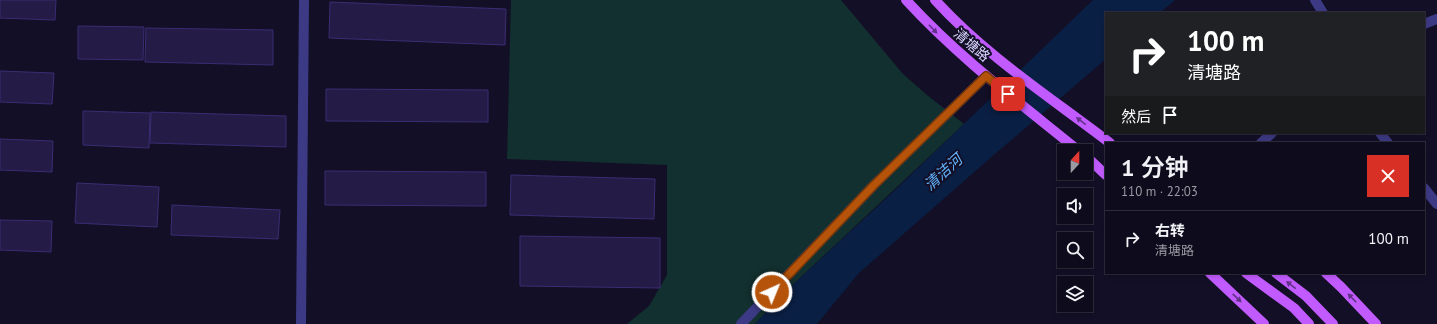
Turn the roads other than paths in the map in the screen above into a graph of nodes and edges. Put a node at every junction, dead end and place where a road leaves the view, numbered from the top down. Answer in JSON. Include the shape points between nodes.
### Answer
{"nodes":[{"id":1,"x":304,"y":0,"type":"edge"},
{"id":2,"x":906,"y":0,"type":"edge"},
{"id":3,"x":935,"y":0,"type":"edge"},
{"id":4,"x":1315,"y":0,"type":"edge"},
{"id":5,"x":1322,"y":12,"type":"edge"},
{"id":6,"x":1437,"y":19,"type":"edge"},
{"id":7,"x":1425,"y":24,"type":"edge"},
{"id":8,"x":986,"y":76,"type":"junction"},
{"id":9,"x":1271,"y":134,"type":"edge"},
{"id":10,"x":1381,"y":134,"type":"edge"},
{"id":11,"x":1108,"y":141,"type":"edge"},
{"id":12,"x":1262,"y":142,"type":"edge"},
{"id":13,"x":1387,"y":142,"type":"edge"},
{"id":14,"x":1070,"y":144,"type":"edge"},
{"id":15,"x":1093,"y":161,"type":"edge"},
{"id":16,"x":1093,"y":163,"type":"edge"},
{"id":17,"x":1105,"y":170,"type":"edge"},
{"id":18,"x":1105,"y":174,"type":"edge"},
{"id":19,"x":1425,"y":189,"type":"edge"},
{"id":20,"x":1437,"y":204,"type":"edge"},
{"id":21,"x":1211,"y":274,"type":"edge"},
{"id":22,"x":1247,"y":274,"type":"edge"},
{"id":23,"x":1277,"y":274,"type":"edge"},
{"id":24,"x":1327,"y":274,"type":"edge"},
{"id":25,"x":301,"y":324,"type":"edge"},
{"id":26,"x":741,"y":324,"type":"edge"},
{"id":27,"x":1264,"y":324,"type":"edge"},
{"id":28,"x":1309,"y":324,"type":"edge"},
{"id":29,"x":1333,"y":324,"type":"edge"},
{"id":30,"x":1376,"y":324,"type":"edge"}],
"edges":[{"from":1,"to":25,"type":"street"},
{"from":2,"to":8,"type":"main road","name":"清塘路","one_way":true,"via":[[941,37]]},
{"from":11,"to":3,"type":"main road","name":"清塘路","one_way":true,"via":[[1010,68],[967,32]]},
{"from":4,"to":5,"type":"street"},
{"from":6,"to":7,"type":"street"},
{"from":8,"to":14,"type":"main road","name":"清塘路"},
{"from":8,"to":26,"type":"street","via":[[874,185]]},
{"from":9,"to":12,"type":"street"},
{"from":10,"to":13,"type":"street"},
{"from":15,"to":17,"type":"main road"},
{"from":16,"to":18,"type":"main road"},
{"from":19,"to":20,"type":"street"},
{"from":21,"to":27,"type":"main road","one_way":true},
{"from":22,"to":28,"type":"main road","via":[[1294,308]]},
{"from":29,"to":23,"type":"main road","one_way":true,"via":[[1306,296]]},
{"from":30,"to":24,"type":"main road","one_way":true}]}
